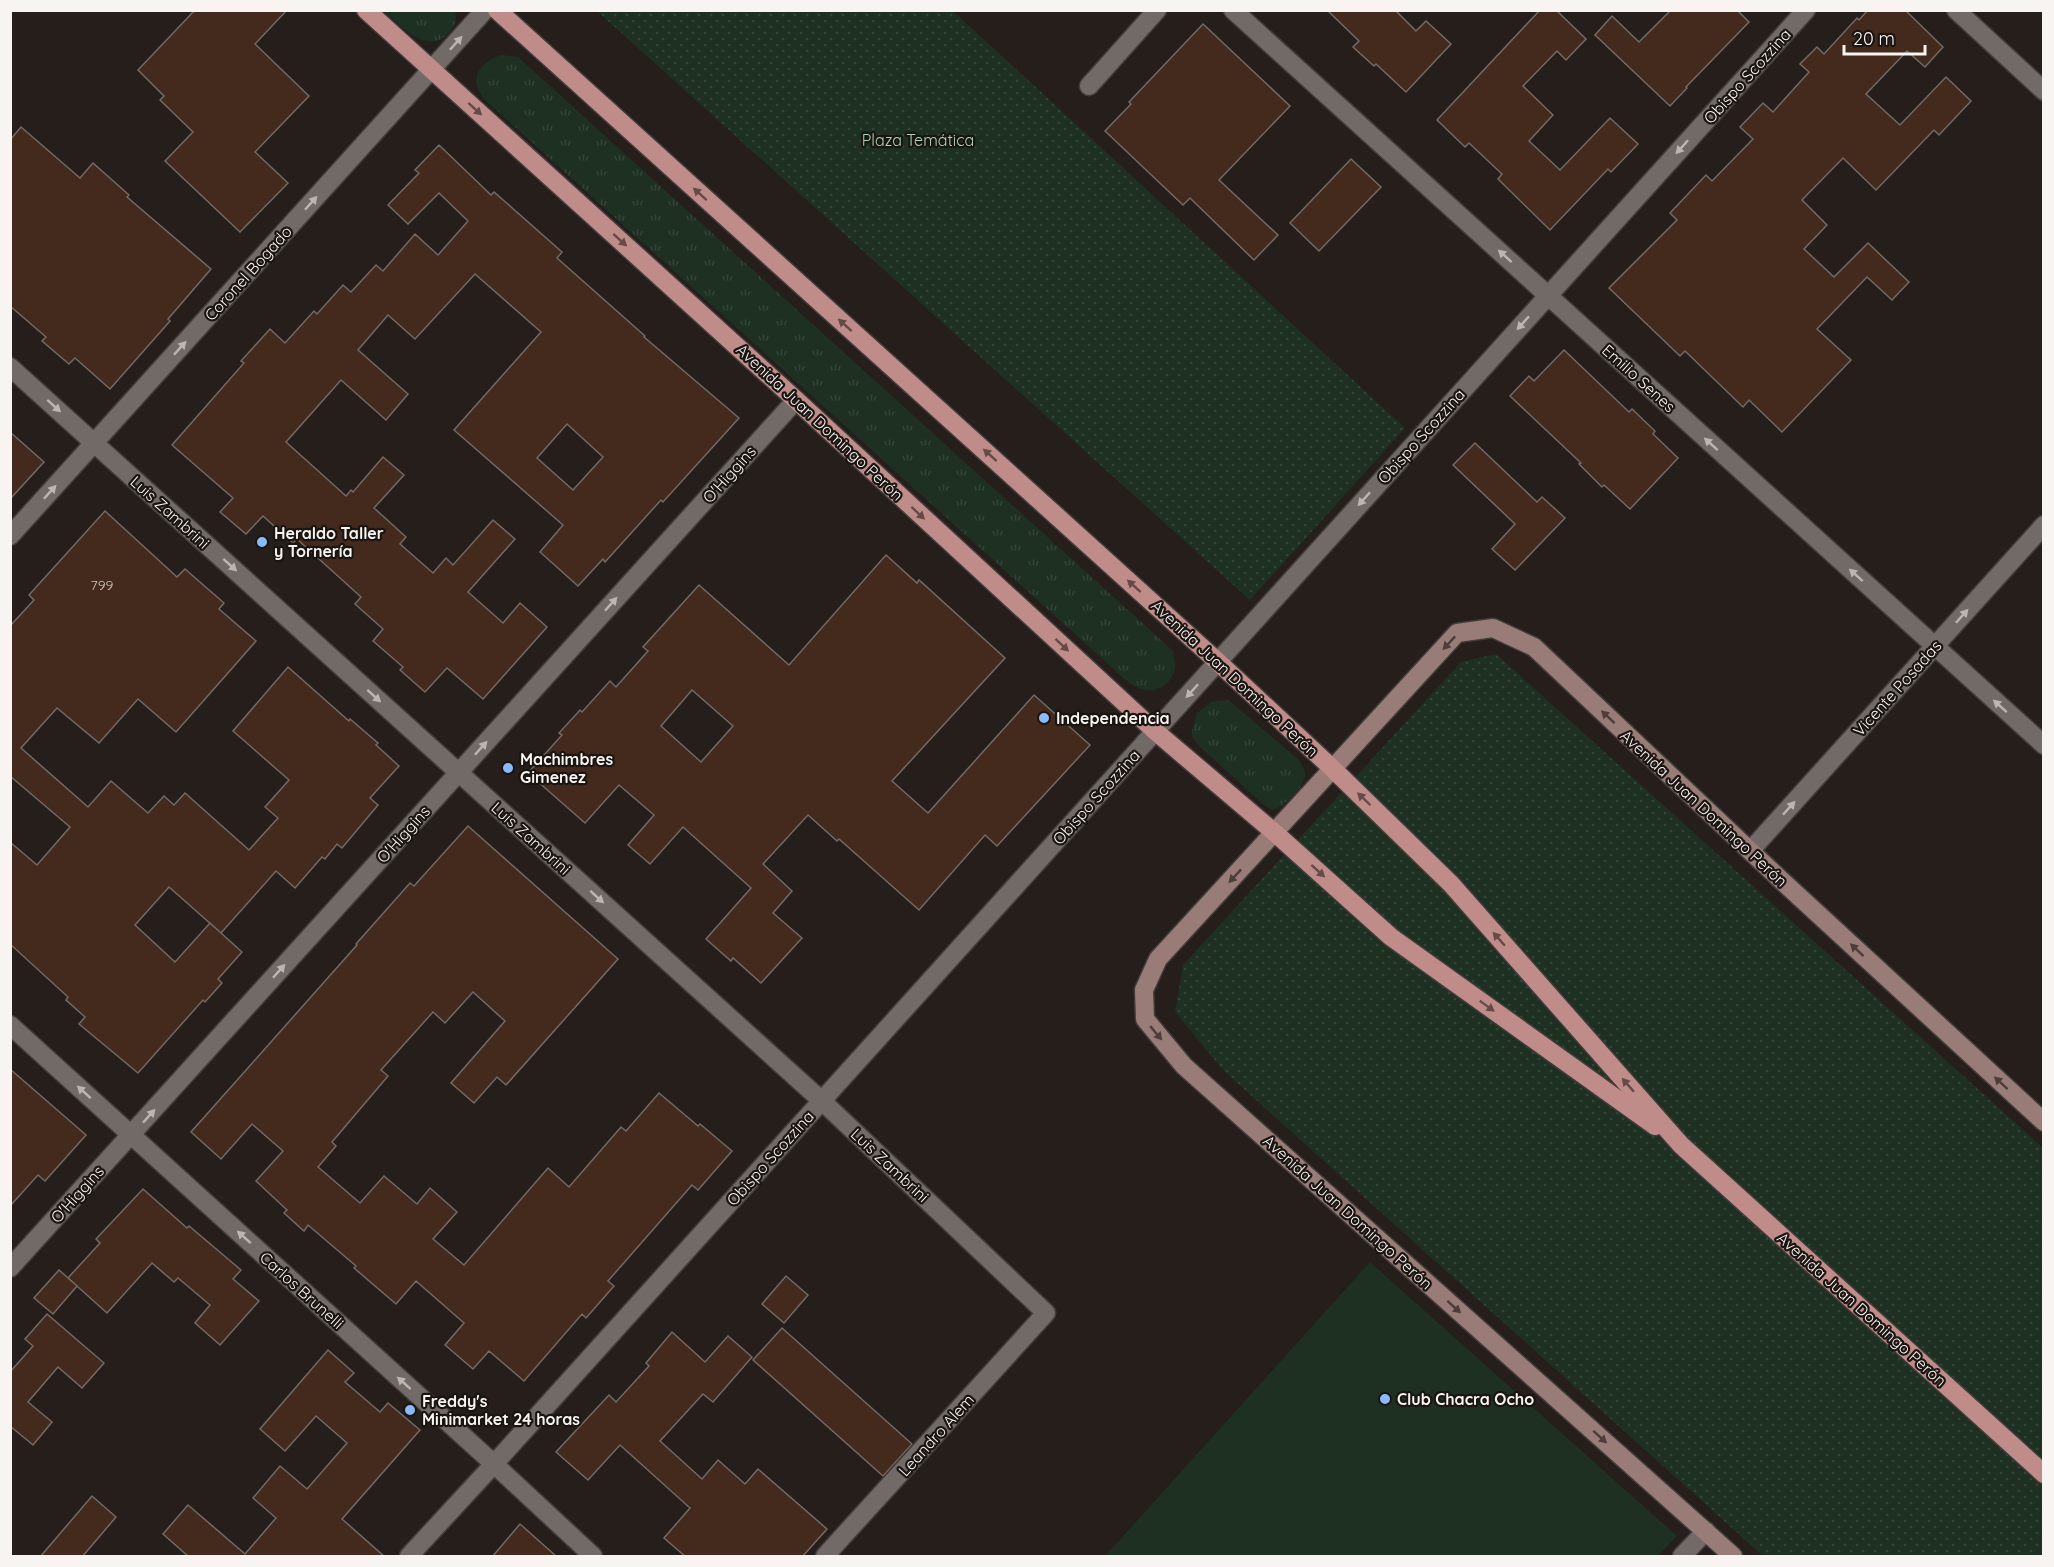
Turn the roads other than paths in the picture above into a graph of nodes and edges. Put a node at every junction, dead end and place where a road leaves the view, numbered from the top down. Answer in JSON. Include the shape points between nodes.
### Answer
{"nodes":[{"id":1,"x":366,"y":10,"type":"edge"},
{"id":2,"x":485,"y":10,"type":"edge"},
{"id":3,"x":497,"y":10,"type":"edge"},
{"id":4,"x":1157,"y":10,"type":"edge"},
{"id":5,"x":1233,"y":10,"type":"edge"},
{"id":6,"x":1806,"y":10,"type":"edge"},
{"id":7,"x":1956,"y":10,"type":"edge"},
{"id":8,"x":432,"y":69,"type":"junction"},
{"id":9,"x":1089,"y":86,"type":"dead end"},
{"id":10,"x":2043,"y":91,"type":"edge"},
{"id":11,"x":1548,"y":296,"type":"junction"},
{"id":12,"x":10,"y":367,"type":"edge"},
{"id":13,"x":796,"y":400,"type":"junction"},
{"id":14,"x":94,"y":443,"type":"junction"},
{"id":15,"x":2043,"y":525,"type":"edge"},
{"id":16,"x":10,"y":536,"type":"edge"},
{"id":17,"x":1935,"y":646,"type":"junction"},
{"id":18,"x":1218,"y":662,"type":"junction"},
{"id":19,"x":1155,"y":731,"type":"junction"},
{"id":20,"x":2043,"y":745,"type":"edge"},
{"id":21,"x":1332,"y":768,"type":"junction"},
{"id":22,"x":459,"y":772,"type":"junction"},
{"id":23,"x":1275,"y":833,"type":"junction"},
{"id":24,"x":1750,"y":851,"type":"junction"},
{"id":25,"x":10,"y":1025,"type":"edge"},
{"id":26,"x":822,"y":1101,"type":"junction"},
{"id":27,"x":2043,"y":1122,"type":"edge"},
{"id":28,"x":131,"y":1135,"type":"junction"},
{"id":29,"x":1681,"y":1145,"type":"junction"},
{"id":30,"x":10,"y":1268,"type":"edge"},
{"id":31,"x":1046,"y":1313,"type":"joint"},
{"id":32,"x":494,"y":1464,"type":"junction"},
{"id":33,"x":2043,"y":1474,"type":"edge"},
{"id":34,"x":1706,"y":1531,"type":"junction"},
{"id":35,"x":409,"y":1557,"type":"edge"},
{"id":36,"x":593,"y":1557,"type":"edge"},
{"id":37,"x":825,"y":1557,"type":"edge"},
{"id":38,"x":1682,"y":1557,"type":"edge"},
{"id":39,"x":1733,"y":1557,"type":"edge"}],
"edges":[{"from":1,"to":8,"type":"main road","name":"Avenida Juan Domingo Perón"},
{"from":8,"to":2,"type":"street","name":"Coronel Bogado","one_way":true},
{"from":18,"to":3,"type":"main road","name":"Avenida Juan Domingo Perón","one_way":true},
{"from":4,"to":9,"type":"street"},
{"from":11,"to":5,"type":"street","name":"Emilio Senes","one_way":true},
{"from":6,"to":11,"type":"street","name":"Obispo Scozzina","one_way":true},
{"from":7,"to":10,"type":"street"},
{"from":8,"to":13,"type":"main road","name":"Avenida Juan Domingo Perón","one_way":true},
{"from":14,"to":8,"type":"street","name":"Coronel Bogado","one_way":true},
{"from":17,"to":11,"type":"street","name":"Emilio Senes","one_way":true},
{"from":11,"to":18,"type":"street","name":"Obispo Scozzina","one_way":true},
{"from":12,"to":14,"type":"street","name":"Luis Zambrini","one_way":true},
{"from":13,"to":19,"type":"main road","name":"Avenida Juan Domingo Perón","one_way":true},
{"from":22,"to":13,"type":"street","name":"O'Higgins","one_way":true},
{"from":16,"to":14,"type":"street","name":"Coronel Bogado","one_way":true},
{"from":14,"to":22,"type":"street","name":"Luis Zambrini","one_way":true},
{"from":17,"to":15,"type":"street","name":"Vicente Posadas","one_way":true},
{"from":20,"to":17,"type":"street","name":"Emilio Senes","one_way":true},
{"from":24,"to":17,"type":"street","name":"Vicente Posadas","one_way":true},
{"from":18,"to":19,"type":"street","name":"Obispo Scozzina","one_way":true},
{"from":18,"to":21,"type":"main road","name":"Avenida Juan Domingo Perón"},
{"from":19,"to":23,"type":"main road","name":"Avenida Juan Domingo Perón"},
{"from":19,"to":26,"type":"street","name":"Obispo Scozzina"},
{"from":21,"to":23,"type":"main road"},
{"from":24,"to":21,"type":"main road","name":"Avenida Juan Domingo Perón","one_way":true,"via":[[1534,647],[1493,628],[1457,633]]},
{"from":29,"to":21,"type":"main road","name":"Avenida Juan Domingo Perón","one_way":true,"via":[[1451,884]]},
{"from":22,"to":26,"type":"street","name":"Luis Zambrini","one_way":true},
{"from":28,"to":22,"type":"street","name":"O'Higgins","one_way":true},
{"from":23,"to":29,"type":"main road","name":"Avenida Juan Domingo Perón","one_way":true,"via":[[1391,937]]},
{"from":23,"to":34,"type":"main road","name":"Avenida Juan Domingo Perón","one_way":true,"via":[[1158,959],[1144,990],[1145,1019],[1184,1066]]},
{"from":27,"to":24,"type":"main road","name":"Avenida Juan Domingo Perón","one_way":true},
{"from":28,"to":25,"type":"street","name":"Carlos Brunelli","one_way":true},
{"from":26,"to":31,"type":"street","name":"Luis Zambrini"},
{"from":26,"to":32,"type":"street","name":"Obispo Scozzina"},
{"from":28,"to":30,"type":"street","name":"O'Higgins"},
{"from":32,"to":28,"type":"street","name":"Carlos Brunelli","one_way":true},
{"from":29,"to":33,"type":"main road","name":"Avenida Juan Domingo Perón"},
{"from":31,"to":37,"type":"street","name":"Leandro Alem"},
{"from":32,"to":35,"type":"street","name":"Obispo Scozzina"},
{"from":32,"to":36,"type":"street","name":"Carlos Brunelli"},
{"from":34,"to":38,"type":"street"},
{"from":34,"to":39,"type":"main road","name":"Avenida Juan Domingo Perón"}]}
